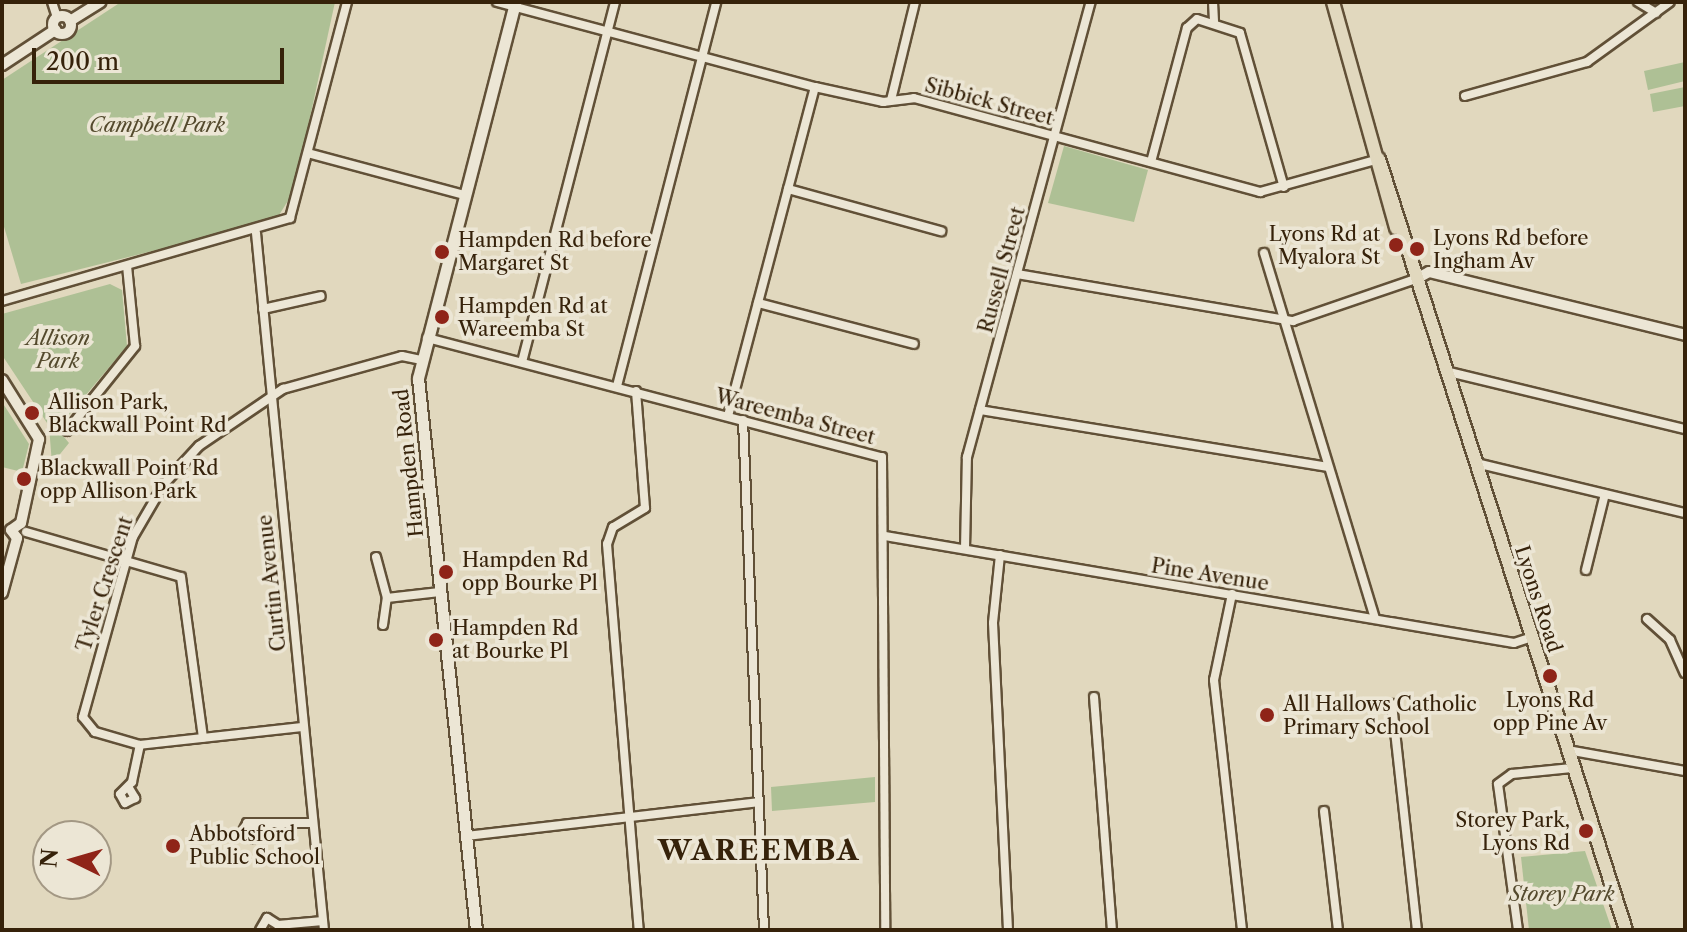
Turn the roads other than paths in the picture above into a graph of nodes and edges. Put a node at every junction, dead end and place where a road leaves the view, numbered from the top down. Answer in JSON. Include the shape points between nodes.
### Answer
{"nodes":[{"id":1,"x":52,"y":2,"type":"edge"},
{"id":2,"x":101,"y":2,"type":"edge"},
{"id":3,"x":347,"y":2,"type":"edge"},
{"id":4,"x":497,"y":2,"type":"edge"},
{"id":5,"x":615,"y":2,"type":"edge"},
{"id":6,"x":716,"y":2,"type":"edge"},
{"id":7,"x":915,"y":2,"type":"edge"},
{"id":8,"x":1091,"y":2,"type":"edge"},
{"id":9,"x":1213,"y":2,"type":"edge"},
{"id":10,"x":1333,"y":2,"type":"edge"},
{"id":11,"x":1638,"y":2,"type":"edge"},
{"id":12,"x":1670,"y":2,"type":"edge"},
{"id":13,"x":515,"y":4,"type":"edge"},
{"id":14,"x":1656,"y":13,"type":"junction"},
{"id":15,"x":57,"y":17,"type":"junction"},
{"id":16,"x":70,"y":21,"type":"junction"},
{"id":17,"x":1214,"y":24,"type":"junction"},
{"id":18,"x":55,"y":30,"type":"junction"},
{"id":19,"x":607,"y":31,"type":"junction"},
{"id":20,"x":704,"y":57,"type":"junction"},
{"id":21,"x":2,"y":65,"type":"edge"},
{"id":22,"x":815,"y":87,"type":"junction"},
{"id":23,"x":1465,"y":96,"type":"dead end"},
{"id":24,"x":891,"y":100,"type":"junction"},
{"id":25,"x":1055,"y":136,"type":"junction"},
{"id":26,"x":311,"y":154,"type":"junction"},
{"id":27,"x":1379,"y":159,"type":"junction"},
{"id":28,"x":1151,"y":162,"type":"junction"},
{"id":29,"x":1284,"y":187,"type":"junction"},
{"id":30,"x":788,"y":189,"type":"junction"},
{"id":31,"x":464,"y":195,"type":"junction"},
{"id":32,"x":941,"y":231,"type":"dead end"},
{"id":33,"x":256,"y":233,"type":"junction"},
{"id":34,"x":1264,"y":253,"type":"dead end"},
{"id":35,"x":127,"y":266,"type":"junction"},
{"id":36,"x":1017,"y":274,"type":"junction"},
{"id":37,"x":1416,"y":279,"type":"junction"},
{"id":38,"x":321,"y":296,"type":"dead end"},
{"id":39,"x":2,"y":301,"type":"edge"},
{"id":40,"x":758,"y":303,"type":"junction"},
{"id":41,"x":263,"y":309,"type":"junction"},
{"id":42,"x":1283,"y":321,"type":"junction"},
{"id":43,"x":1685,"y":335,"type":"edge"},
{"id":44,"x":427,"y":338,"type":"junction"},
{"id":45,"x":914,"y":344,"type":"dead end"},
{"id":46,"x":421,"y":360,"type":"junction"},
{"id":47,"x":522,"y":362,"type":"junction"},
{"id":48,"x":1445,"y":371,"type":"junction"},
{"id":49,"x":2,"y":380,"type":"edge"},
{"id":50,"x":617,"y":386,"type":"junction"},
{"id":51,"x":636,"y":391,"type":"junction"},
{"id":52,"x":268,"y":395,"type":"junction"},
{"id":53,"x":980,"y":410,"type":"junction"},
{"id":54,"x":728,"y":416,"type":"junction"},
{"id":55,"x":743,"y":420,"type":"junction"},
{"id":56,"x":1685,"y":429,"type":"edge"},
{"id":57,"x":67,"y":431,"type":"dead end"},
{"id":58,"x":1471,"y":462,"type":"junction"},
{"id":59,"x":1327,"y":467,"type":"junction"},
{"id":60,"x":1605,"y":494,"type":"junction"},
{"id":61,"x":1685,"y":513,"type":"edge"},
{"id":62,"x":15,"y":529,"type":"edge"},
{"id":63,"x":885,"y":536,"type":"junction"},
{"id":64,"x":965,"y":549,"type":"junction"},
{"id":65,"x":1000,"y":555,"type":"junction"},
{"id":66,"x":376,"y":557,"type":"dead end"},
{"id":67,"x":126,"y":559,"type":"junction"},
{"id":68,"x":1586,"y":570,"type":"dead end"},
{"id":69,"x":440,"y":592,"type":"junction"},
{"id":70,"x":2,"y":593,"type":"edge"},
{"id":71,"x":1232,"y":594,"type":"junction"},
{"id":72,"x":387,"y":598,"type":"junction"},
{"id":73,"x":1375,"y":618,"type":"junction"},
{"id":74,"x":1647,"y":619,"type":"dead end"},
{"id":75,"x":383,"y":625,"type":"dead end"},
{"id":76,"x":1529,"y":638,"type":"junction"},
{"id":77,"x":1685,"y":673,"type":"edge"},
{"id":78,"x":1094,"y":697,"type":"dead end"},
{"id":79,"x":1392,"y":704,"type":"dead end"},
{"id":80,"x":302,"y":727,"type":"junction"},
{"id":81,"x":203,"y":737,"type":"junction"},
{"id":82,"x":140,"y":745,"type":"junction"},
{"id":83,"x":1566,"y":750,"type":"junction"},
{"id":84,"x":1572,"y":768,"type":"junction"},
{"id":85,"x":1685,"y":771,"type":"edge"},
{"id":86,"x":129,"y":788,"type":"dead end"},
{"id":87,"x":758,"y":802,"type":"junction"},
{"id":88,"x":1324,"y":811,"type":"dead end"},
{"id":89,"x":629,"y":814,"type":"junction"},
{"id":90,"x":312,"y":823,"type":"junction"},
{"id":91,"x":257,"y":828,"type":"dead end"},
{"id":92,"x":466,"y":836,"type":"junction"},
{"id":93,"x":323,"y":926,"type":"edge"},
{"id":94,"x":278,"y":928,"type":"edge"},
{"id":95,"x":260,"y":930,"type":"edge"},
{"id":96,"x":476,"y":930,"type":"edge"},
{"id":97,"x":639,"y":930,"type":"edge"},
{"id":98,"x":764,"y":930,"type":"edge"},
{"id":99,"x":885,"y":930,"type":"edge"},
{"id":100,"x":1008,"y":930,"type":"edge"},
{"id":101,"x":1112,"y":930,"type":"edge"},
{"id":102,"x":1242,"y":930,"type":"edge"},
{"id":103,"x":1338,"y":930,"type":"edge"},
{"id":104,"x":1417,"y":930,"type":"edge"},
{"id":105,"x":1518,"y":930,"type":"edge"},
{"id":106,"x":1626,"y":930,"type":"edge"}],
"edges":[{"from":1,"to":15,"type":"street"},
{"from":2,"to":16,"type":"street"},
{"from":3,"to":26,"type":"street"},
{"from":4,"to":13,"type":"street","name":"Sibbick Street"},
{"from":5,"to":19,"type":"street"},
{"from":6,"to":20,"type":"street"},
{"from":7,"to":24,"type":"street"},
{"from":8,"to":25,"type":"street","name":"Russell Street"},
{"from":9,"to":17,"type":"street"},
{"from":10,"to":27,"type":"main road","name":"Lyons Road"},
{"from":11,"to":14,"type":"street"},
{"from":12,"to":14,"type":"street"},
{"from":13,"to":19,"type":"street","name":"Sibbick Street"},
{"from":13,"to":31,"type":"main road","name":"Hampden Road"},
{"from":14,"to":23,"type":"street","via":[[1587,62]]},
{"from":15,"to":16,"type":"street"},
{"from":15,"to":18,"type":"street"},
{"from":16,"to":18,"type":"street","via":[[67,32]]},
{"from":17,"to":28,"type":"street","via":[[1197,19],[1187,28]]},
{"from":17,"to":29,"type":"street","via":[[1240,33]]},
{"from":18,"to":21,"type":"street"},
{"from":19,"to":20,"type":"street","name":"Sibbick Street"},
{"from":19,"to":47,"type":"street"},
{"from":20,"to":22,"type":"street","name":"Sibbick Street"},
{"from":20,"to":50,"type":"street"},
{"from":22,"to":24,"type":"street","name":"Sibbick Street"},
{"from":22,"to":30,"type":"street"},
{"from":24,"to":25,"type":"street","name":"Sibbick Street","via":[[914,98]]},
{"from":25,"to":28,"type":"street","name":"Sibbick Street"},
{"from":25,"to":36,"type":"street","name":"Russell Street"},
{"from":26,"to":31,"type":"street"},
{"from":26,"to":33,"type":"street","via":[[290,218]]},
{"from":27,"to":29,"type":"street","name":"Sibbick Street"},
{"from":27,"to":37,"type":"main road","name":"Lyons Road"},
{"from":28,"to":29,"type":"street","name":"Sibbick Street","via":[[1260,192]]},
{"from":30,"to":32,"type":"street"},
{"from":30,"to":40,"type":"street"},
{"from":31,"to":44,"type":"main road","name":"Hampden Road"},
{"from":33,"to":35,"type":"street"},
{"from":33,"to":41,"type":"street","name":"Curtin Avenue"},
{"from":34,"to":42,"type":"street"},
{"from":35,"to":39,"type":"street"},
{"from":35,"to":57,"type":"street","via":[[135,346]]},
{"from":36,"to":42,"type":"street"},
{"from":36,"to":53,"type":"street","name":"Russell Street"},
{"from":37,"to":42,"type":"street"},
{"from":37,"to":43,"type":"street","via":[[1429,272]]},
{"from":37,"to":48,"type":"main road","name":"Lyons Road"},
{"from":38,"to":41,"type":"street"},
{"from":40,"to":45,"type":"street"},
{"from":40,"to":54,"type":"street"},
{"from":41,"to":52,"type":"street","name":"Curtin Avenue"},
{"from":42,"to":59,"type":"street"},
{"from":44,"to":46,"type":"main road","name":"Hampden Road"},
{"from":44,"to":47,"type":"street","name":"Wareemba Street"},
{"from":46,"to":52,"type":"street","name":"Tyler Crescent","via":[[402,356]]},
{"from":46,"to":69,"type":"main road","name":"Hampden Road"},
{"from":47,"to":50,"type":"street","name":"Wareemba Street"},
{"from":48,"to":56,"type":"street"},
{"from":48,"to":58,"type":"main road","name":"Lyons Road"},
{"from":49,"to":62,"type":"street","via":[[39,439]]},
{"from":50,"to":51,"type":"street","name":"Wareemba Street"},
{"from":51,"to":54,"type":"street","name":"Wareemba Street"},
{"from":51,"to":89,"type":"street","via":[[645,508],[613,527],[607,544]]},
{"from":52,"to":67,"type":"street","name":"Tyler Crescent","via":[[199,446],[164,484]]},
{"from":52,"to":80,"type":"street","name":"Curtin Avenue"},
{"from":53,"to":59,"type":"street"},
{"from":53,"to":64,"type":"street","name":"Russell Street","via":[[965,467]]},
{"from":54,"to":55,"type":"street","name":"Wareemba Street"},
{"from":55,"to":63,"type":"street","name":"Wareemba Street","via":[[882,457]]},
{"from":55,"to":87,"type":"street"},
{"from":58,"to":60,"type":"street"},
{"from":58,"to":76,"type":"main road","name":"Lyons Road"},
{"from":59,"to":73,"type":"street"},
{"from":60,"to":61,"type":"street"},
{"from":60,"to":68,"type":"street"},
{"from":62,"to":67,"type":"street"},
{"from":62,"to":70,"type":"street"},
{"from":63,"to":64,"type":"street","name":"Pine Avenue"},
{"from":63,"to":99,"type":"street","name":"Wareemba Street"},
{"from":64,"to":65,"type":"street","name":"Pine Avenue"},
{"from":65,"to":71,"type":"street","name":"Pine Avenue"},
{"from":65,"to":100,"type":"street","via":[[993,623]]},
{"from":66,"to":72,"type":"street"},
{"from":67,"to":81,"type":"street","via":[[175,572],[187,586]]},
{"from":67,"to":82,"type":"street","name":"Tyler Crescent","via":[[83,717],[95,732]]},
{"from":69,"to":72,"type":"street"},
{"from":69,"to":92,"type":"main road","name":"Hampden Road"},
{"from":71,"to":73,"type":"street","name":"Pine Avenue"},
{"from":71,"to":102,"type":"street","via":[[1214,675]]},
{"from":72,"to":75,"type":"street"},
{"from":73,"to":76,"type":"street","name":"Pine Avenue","via":[[1514,643]]},
{"from":74,"to":77,"type":"street","via":[[1670,640]]},
{"from":76,"to":83,"type":"main road","name":"Lyons Road"},
{"from":78,"to":101,"type":"street"},
{"from":79,"to":104,"type":"street"},
{"from":80,"to":81,"type":"street","name":"Tyler Crescent"},
{"from":80,"to":90,"type":"street","name":"Curtin Avenue"},
{"from":81,"to":82,"type":"street","name":"Tyler Crescent"},
{"from":82,"to":86,"type":"street"},
{"from":83,"to":84,"type":"main road","name":"Lyons Road"},
{"from":83,"to":85,"type":"street"},
{"from":84,"to":105,"type":"street","via":[[1512,774],[1498,784]]},
{"from":84,"to":106,"type":"main road","name":"Lyons Road"},
{"from":87,"to":89,"type":"street"},
{"from":87,"to":98,"type":"street"},
{"from":88,"to":103,"type":"street"},
{"from":89,"to":92,"type":"street"},
{"from":89,"to":97,"type":"street"},
{"from":90,"to":91,"type":"street"},
{"from":90,"to":93,"type":"street","name":"Curtin Avenue"},
{"from":92,"to":96,"type":"main road","name":"Hampden Road"},
{"from":93,"to":94,"type":"street"},
{"from":94,"to":95,"type":"street","via":[[267,918]]}]}
